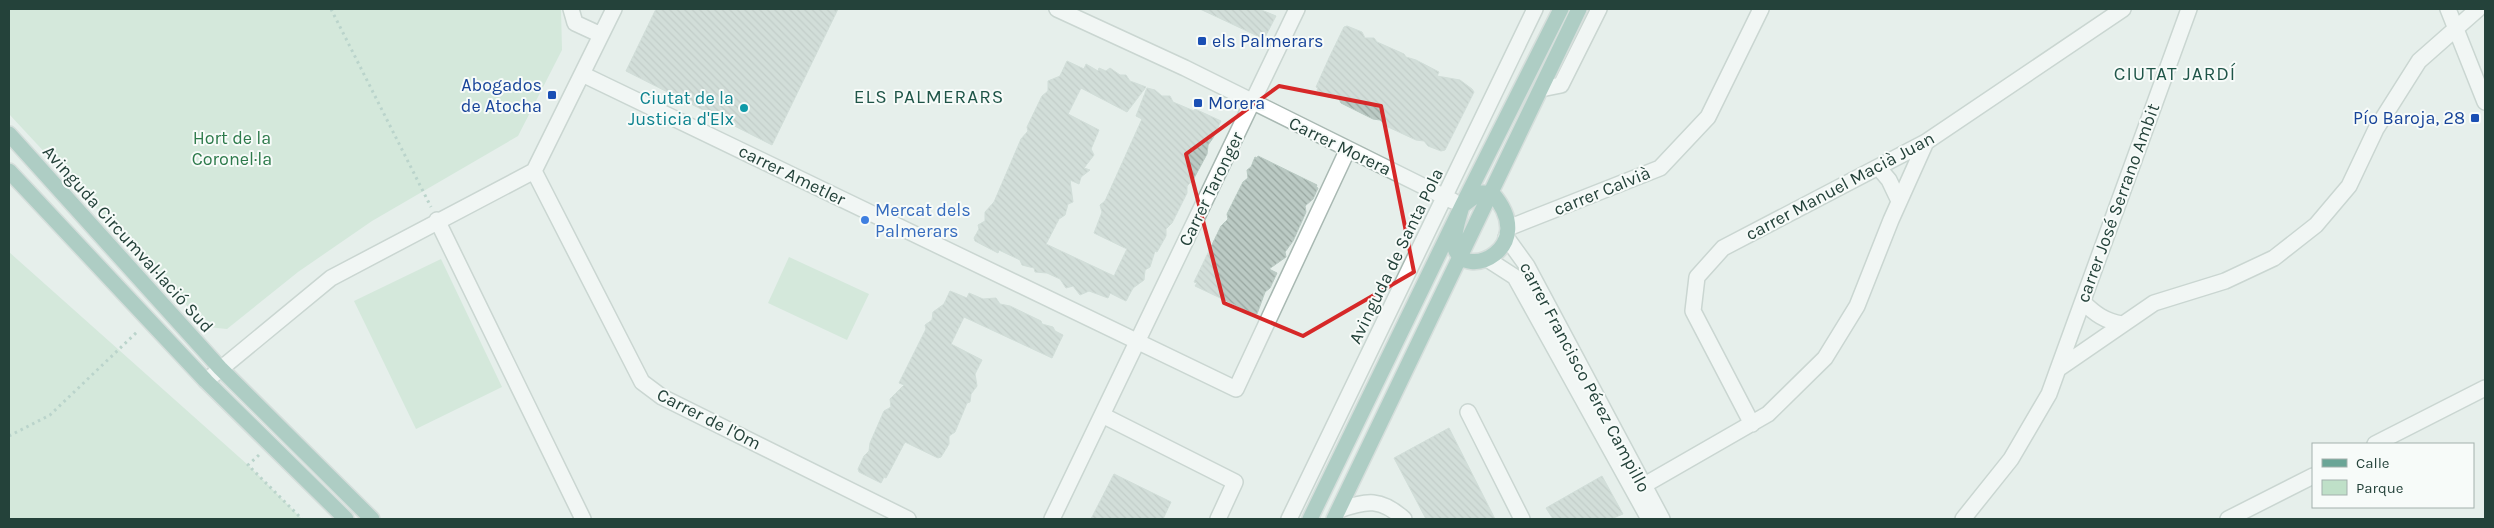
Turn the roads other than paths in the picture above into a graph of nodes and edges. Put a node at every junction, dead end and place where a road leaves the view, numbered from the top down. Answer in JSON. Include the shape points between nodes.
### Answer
{"nodes":[{"id":1,"x":571,"y":9,"type":"edge"},
{"id":2,"x":614,"y":9,"type":"edge"},
{"id":3,"x":1057,"y":9,"type":"edge"},
{"id":4,"x":1297,"y":9,"type":"edge"},
{"id":5,"x":1534,"y":9,"type":"edge"},
{"id":6,"x":1561,"y":9,"type":"edge"},
{"id":7,"x":1579,"y":9,"type":"edge"},
{"id":8,"x":1599,"y":9,"type":"edge"},
{"id":9,"x":1761,"y":9,"type":"edge"},
{"id":10,"x":2123,"y":9,"type":"edge"},
{"id":11,"x":2189,"y":9,"type":"edge"},
{"id":12,"x":2448,"y":9,"type":"edge"},
{"id":13,"x":2478,"y":9,"type":"edge"},
{"id":14,"x":1077,"y":13,"type":"edge"},
{"id":15,"x":2456,"y":28,"type":"junction"},
{"id":16,"x":601,"y":35,"type":"junction"},
{"id":17,"x":582,"y":74,"type":"junction"},
{"id":18,"x":1541,"y":89,"type":"junction"},
{"id":19,"x":2485,"y":102,"type":"edge"},
{"id":20,"x":1252,"y":103,"type":"junction"},
{"id":21,"x":9,"y":134,"type":"edge"},
{"id":22,"x":1926,"y":142,"type":"junction"},
{"id":23,"x":1348,"y":149,"type":"junction"},
{"id":24,"x":1878,"y":167,"type":"junction"},
{"id":25,"x":534,"y":170,"type":"junction"},
{"id":26,"x":9,"y":171,"type":"edge"},
{"id":27,"x":9,"y":187,"type":"edge"},
{"id":28,"x":1492,"y":193,"type":"junction"},
{"id":29,"x":1446,"y":198,"type":"junction"},
{"id":30,"x":1899,"y":201,"type":"junction"},
{"id":31,"x":1462,"y":206,"type":"junction"},
{"id":32,"x":45,"y":210,"type":"junction"},
{"id":33,"x":437,"y":220,"type":"junction"},
{"id":34,"x":1507,"y":233,"type":"junction"},
{"id":35,"x":1461,"y":258,"type":"junction"},
{"id":36,"x":1487,"y":259,"type":"junction"},
{"id":37,"x":2083,"y":302,"type":"junction"},
{"id":38,"x":2122,"y":324,"type":"junction"},
{"id":39,"x":1137,"y":341,"type":"junction"},
{"id":40,"x":220,"y":368,"type":"junction"},
{"id":41,"x":2058,"y":369,"type":"junction"},
{"id":42,"x":206,"y":381,"type":"junction"},
{"id":43,"x":2485,"y":388,"type":"edge"},
{"id":44,"x":1468,"y":412,"type":"dead end"},
{"id":45,"x":1102,"y":416,"type":"junction"},
{"id":46,"x":1752,"y":424,"type":"junction"},
{"id":47,"x":2376,"y":443,"type":"edge"},
{"id":48,"x":2312,"y":477,"type":"edge"},
{"id":49,"x":1639,"y":488,"type":"junction"},
{"id":50,"x":1337,"y":515,"type":"edge"},
{"id":51,"x":346,"y":519,"type":"edge"},
{"id":52,"x":372,"y":519,"type":"edge"},
{"id":53,"x":583,"y":519,"type":"edge"},
{"id":54,"x":908,"y":519,"type":"edge"},
{"id":55,"x":1052,"y":519,"type":"edge"},
{"id":56,"x":1218,"y":519,"type":"edge"},
{"id":57,"x":1289,"y":519,"type":"edge"},
{"id":58,"x":1310,"y":519,"type":"edge"},
{"id":59,"x":1404,"y":519,"type":"edge"},
{"id":60,"x":1522,"y":519,"type":"edge"},
{"id":61,"x":1649,"y":519,"type":"edge"},
{"id":62,"x":1662,"y":519,"type":"edge"},
{"id":63,"x":1963,"y":519,"type":"edge"},
{"id":64,"x":2228,"y":519,"type":"edge"}],
"edges":[{"from":1,"to":16,"type":"street","via":[[575,23]]},
{"from":2,"to":16,"type":"street"},
{"from":3,"to":14,"type":"street","name":"Carrer Morera"},
{"from":4,"to":20,"type":"street","name":"Carrer Taronger"},
{"from":5,"to":29,"type":"street","name":"Avinguda de Santa Pola"},
{"from":6,"to":31,"type":"main road","name":"Avinguda de Santa Pola"},
{"from":7,"to":18,"type":"main road"},
{"from":8,"to":18,"type":"street","via":[[1561,85]]},
{"from":9,"to":34,"type":"street","name":"carrer Calvià","via":[[1708,117],[1660,168]]},
{"from":10,"to":22,"type":"street","name":"carrer Manuel Macià Juan"},
{"from":11,"to":37,"type":"street","name":"carrer José Serrano Ambit"},
{"from":12,"to":15,"type":"street"},
{"from":13,"to":15,"type":"street"},
{"from":14,"to":20,"type":"street","name":"Carrer Morera"},
{"from":15,"to":19,"type":"street"},
{"from":15,"to":38,"type":"street","via":[[2419,61],[2376,129],[2349,186],[2316,225],[2274,258],[2225,281],[2154,302]]},
{"from":16,"to":17,"type":"street"},
{"from":17,"to":25,"type":"street"},
{"from":17,"to":39,"type":"street","name":"carrer Ametler"},
{"from":18,"to":28,"type":"main road"},
{"from":20,"to":23,"type":"street","name":"Carrer Morera"},
{"from":20,"to":39,"type":"street","name":"Carrer Taronger"},
{"from":21,"to":40,"type":"main road","name":"Avinguda Circumval·lació Sud"},
{"from":22,"to":24,"type":"street","name":"carrer Manuel Macià Juan"},
{"from":22,"to":30,"type":"street"},
{"from":23,"to":29,"type":"street","name":"Carrer Morera"},
{"from":23,"to":39,"type":"street","via":[[1236,388]]},
{"from":24,"to":30,"type":"street","via":[[1889,180]]},
{"from":24,"to":46,"type":"street","name":"carrer Manuel Macià Juan","via":[[1723,248],[1697,277],[1693,311]]},
{"from":25,"to":33,"type":"street"},
{"from":25,"to":54,"type":"street","name":"Carrer de l'Om","via":[[642,382],[662,397]]},
{"from":26,"to":32,"type":"main road"},
{"from":27,"to":32,"type":"main road"},
{"from":28,"to":31,"type":"main road","via":[[1479,193]]},
{"from":28,"to":34,"type":"main road","via":[[1508,217]]},
{"from":28,"to":35,"type":"main road"},
{"from":29,"to":31,"type":"street","name":"Carrer Morera"},
{"from":29,"to":57,"type":"street","name":"Avinguda de Santa Pola"},
{"from":30,"to":46,"type":"street","via":[[1857,306],[1825,358],[1768,414]]},
{"from":31,"to":35,"type":"main road","name":"Avinguda de Santa Pola","via":[[1455,242]]},
{"from":31,"to":58,"type":"main road","name":"Avinguda de Santa Pola"},
{"from":32,"to":42,"type":"main road"},
{"from":33,"to":40,"type":"street","via":[[332,278]]},
{"from":33,"to":53,"type":"street"},
{"from":34,"to":36,"type":"main road","via":[[1497,253]]},
{"from":34,"to":49,"type":"street","name":"carrer Francisco Pérez Campillo","via":[[1527,266]]},
{"from":35,"to":36,"type":"main road","via":[[1473,262]]},
{"from":35,"to":50,"type":"main road"},
{"from":36,"to":49,"type":"street","name":"carrer Francisco Pérez Campillo","via":[[1516,277]]},
{"from":37,"to":38,"type":"street","via":[[2096,315]]},
{"from":37,"to":41,"type":"street","name":"carrer José Serrano Ambit"},
{"from":38,"to":41,"type":"street"},
{"from":39,"to":45,"type":"street","name":"Carrer Taronger"},
{"from":40,"to":42,"type":"street"},
{"from":40,"to":52,"type":"main road","name":"Avinguda Circumval·lació Sud"},
{"from":41,"to":63,"type":"street","name":"carrer José Serrano Ambit","via":[[2049,394],[2011,459]]},
{"from":42,"to":51,"type":"main road"},
{"from":43,"to":47,"type":"street"},
{"from":44,"to":60,"type":"street"},
{"from":45,"to":55,"type":"street","name":"Carrer Taronger"},
{"from":45,"to":56,"type":"street","via":[[1236,482]]},
{"from":46,"to":49,"type":"street"},
{"from":48,"to":64,"type":"street"},
{"from":49,"to":61,"type":"street","name":"carrer Francisco Pérez Campillo"},
{"from":49,"to":62,"type":"street","name":"carrer Francisco Pérez Campillo"},
{"from":50,"to":59,"type":"street","via":[[1374,502],[1392,508]]}]}
